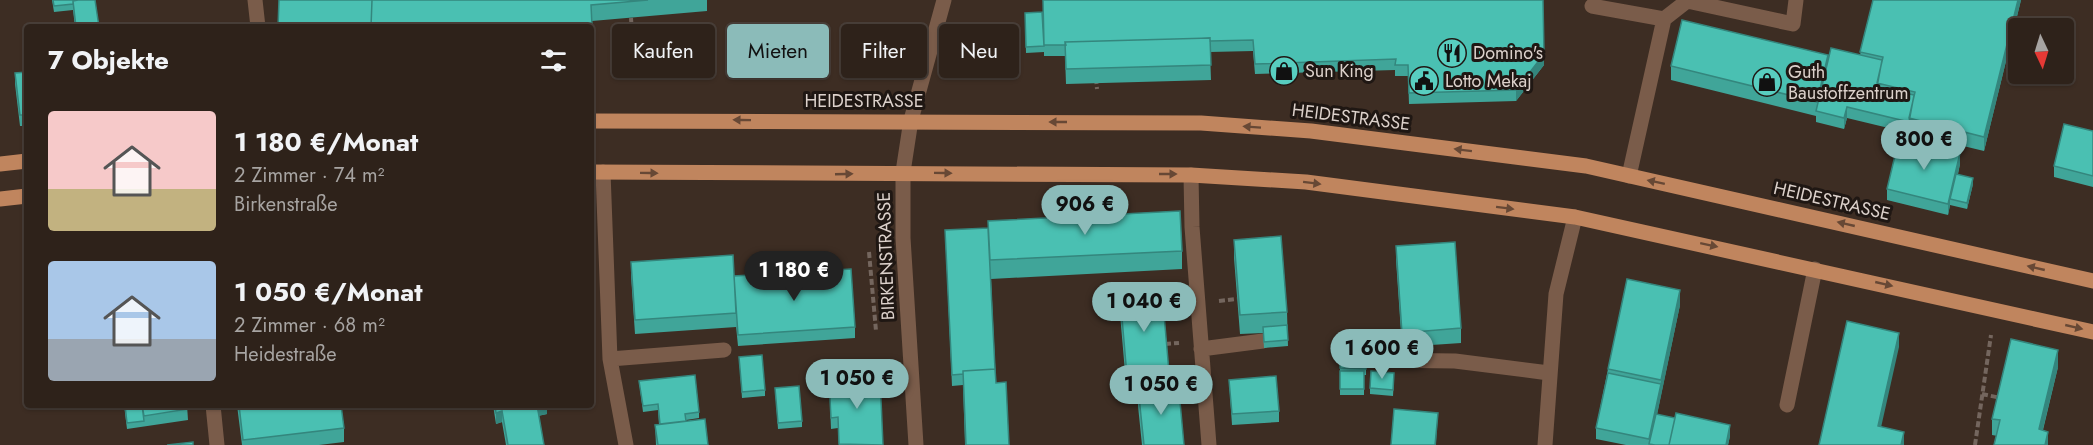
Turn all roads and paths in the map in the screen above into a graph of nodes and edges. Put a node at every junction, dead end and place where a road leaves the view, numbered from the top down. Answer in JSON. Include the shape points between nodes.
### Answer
{"nodes":[{"id":1,"x":255,"y":0,"type":"edge"},
{"id":2,"x":944,"y":0,"type":"edge"},
{"id":3,"x":1687,"y":0,"type":"edge"},
{"id":4,"x":1796,"y":0,"type":"edge"},
{"id":5,"x":1592,"y":6,"type":"dead end"},
{"id":6,"x":631,"y":18,"type":"edge"},
{"id":7,"x":1664,"y":19,"type":"junction"},
{"id":8,"x":258,"y":24,"type":"edge"},
{"id":9,"x":631,"y":24,"type":"edge"},
{"id":10,"x":1096,"y":71,"type":"edge"},
{"id":11,"x":1097,"y":90,"type":"dead end"},
{"id":12,"x":911,"y":120,"type":"junction"},
{"id":13,"x":594,"y":121,"type":"edge"},
{"id":14,"x":24,"y":160,"type":"edge"},
{"id":15,"x":0,"y":164,"type":"edge"},
{"id":16,"x":597,"y":172,"type":"edge"},
{"id":17,"x":903,"y":172,"type":"junction"},
{"id":18,"x":1191,"y":175,"type":"junction"},
{"id":19,"x":1629,"y":176,"type":"junction"},
{"id":20,"x":24,"y":196,"type":"edge"},
{"id":21,"x":0,"y":199,"type":"edge"},
{"id":22,"x":1575,"y":217,"type":"junction"},
{"id":23,"x":869,"y":252,"type":"dead end"},
{"id":24,"x":1815,"y":269,"type":"junction"},
{"id":25,"x":2093,"y":281,"type":"edge"},
{"id":26,"x":1196,"y":283,"type":"junction"},
{"id":27,"x":1132,"y":287,"type":"dead end"},
{"id":28,"x":876,"y":331,"type":"dead end"},
{"id":29,"x":2093,"y":332,"type":"edge"},
{"id":30,"x":1992,"y":335,"type":"dead end"},
{"id":31,"x":1263,"y":341,"type":"edge"},
{"id":32,"x":1179,"y":343,"type":"dead end"},
{"id":33,"x":1165,"y":344,"type":"edge"},
{"id":34,"x":1201,"y":349,"type":"junction"},
{"id":35,"x":724,"y":350,"type":"dead end"},
{"id":36,"x":610,"y":359,"type":"junction"},
{"id":37,"x":1377,"y":360,"type":"dead end"},
{"id":38,"x":1549,"y":373,"type":"junction"},
{"id":39,"x":1982,"y":393,"type":"junction"},
{"id":40,"x":2001,"y":398,"type":"edge"},
{"id":41,"x":1787,"y":405,"type":"dead end"},
{"id":42,"x":213,"y":408,"type":"edge"},
{"id":43,"x":218,"y":445,"type":"edge"},
{"id":44,"x":626,"y":445,"type":"edge"},
{"id":45,"x":916,"y":445,"type":"edge"},
{"id":46,"x":1209,"y":445,"type":"edge"},
{"id":47,"x":1545,"y":445,"type":"edge"},
{"id":48,"x":1975,"y":445,"type":"edge"}],
"edges":[{"from":1,"to":8,"type":"street"},
{"from":2,"to":12,"type":"street","name":"BIRKENSTRASSE"},
{"from":3,"to":4,"type":"street","via":[[1793,24]]},
{"from":3,"to":7,"type":"street"},
{"from":5,"to":7,"type":"street"},
{"from":6,"to":9,"type":"path"},
{"from":7,"to":19,"type":"street"},
{"from":10,"to":11,"type":"path"},
{"from":12,"to":13,"type":"main road","name":"HEIDESTRASSE","one_way":true},
{"from":12,"to":17,"type":"street","name":"BIRKENSTRASSE"},
{"from":19,"to":12,"type":"main road","name":"HEIDESTRASSE","one_way":true,"via":[[1586,166],[1311,131],[1201,123]]},
{"from":14,"to":15,"type":"main road"},
{"from":16,"to":17,"type":"main road","one_way":true},
{"from":16,"to":36,"type":"street"},
{"from":17,"to":18,"type":"main road","one_way":true},
{"from":17,"to":45,"type":"street","name":"BIRKENSTRASSE","via":[[903,237]]},
{"from":18,"to":22,"type":"main road","one_way":true,"via":[[1306,182]]},
{"from":18,"to":26,"type":"street"},
{"from":25,"to":19,"type":"main road","name":"HEIDESTRASSE","one_way":true},
{"from":20,"to":21,"type":"main road"},
{"from":22,"to":24,"type":"main road","one_way":true},
{"from":22,"to":38,"type":"street","via":[[1556,294]]},
{"from":23,"to":28,"type":"path"},
{"from":24,"to":29,"type":"main road","one_way":true},
{"from":24,"to":41,"type":"street"},
{"from":26,"to":27,"type":"path"},
{"from":26,"to":34,"type":"street"},
{"from":30,"to":39,"type":"path"},
{"from":31,"to":34,"type":"street"},
{"from":32,"to":33,"type":"path"},
{"from":34,"to":46,"type":"street","via":[[1207,366]]},
{"from":35,"to":36,"type":"street"},
{"from":36,"to":44,"type":"street"},
{"from":37,"to":38,"type":"street","via":[[1455,362]]},
{"from":38,"to":47,"type":"street"},
{"from":39,"to":40,"type":"path"},
{"from":39,"to":48,"type":"path"},
{"from":42,"to":43,"type":"street"}]}
